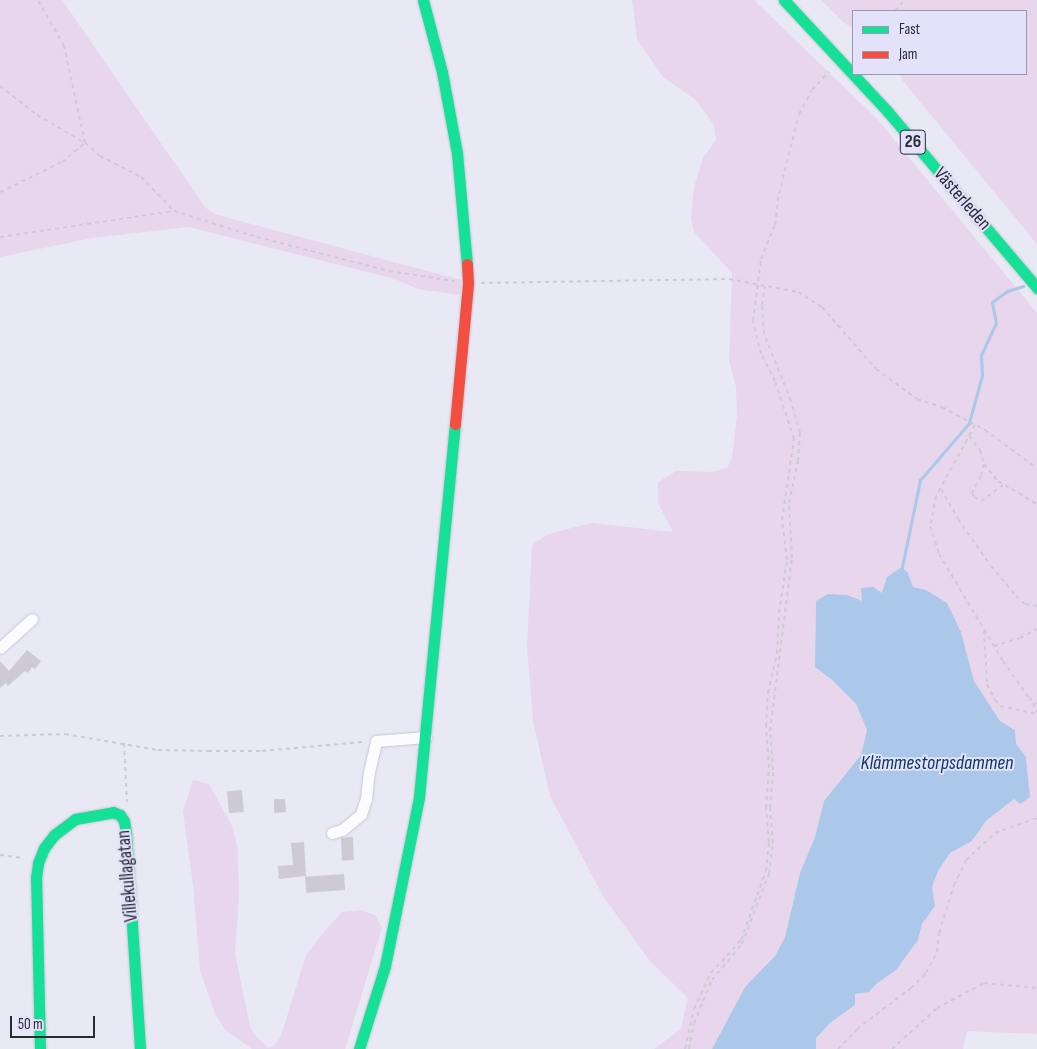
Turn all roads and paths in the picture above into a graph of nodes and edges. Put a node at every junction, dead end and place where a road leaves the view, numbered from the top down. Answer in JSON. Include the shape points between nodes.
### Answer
{"nodes":[{"id":1,"x":38,"y":0,"type":"edge"},
{"id":2,"x":423,"y":0,"type":"edge"},
{"id":3,"x":784,"y":0,"type":"edge"},
{"id":4,"x":795,"y":0,"type":"edge"},
{"id":5,"x":905,"y":0,"type":"edge"},
{"id":6,"x":897,"y":10,"type":"edge"},
{"id":7,"x":852,"y":62,"type":"edge"},
{"id":8,"x":830,"y":71,"type":"dead end"},
{"id":9,"x":852,"y":73,"type":"edge"},
{"id":10,"x":854,"y":75,"type":"edge"},
{"id":11,"x":864,"y":75,"type":"edge"},
{"id":12,"x":0,"y":86,"type":"edge"},
{"id":13,"x":85,"y":143,"type":"junction"},
{"id":14,"x":0,"y":192,"type":"edge"},
{"id":15,"x":174,"y":211,"type":"junction"},
{"id":16,"x":0,"y":237,"type":"edge"},
{"id":17,"x":1037,"y":277,"type":"edge"},
{"id":18,"x":468,"y":283,"type":"junction"},
{"id":19,"x":757,"y":283,"type":"junction"},
{"id":20,"x":765,"y":286,"type":"junction"},
{"id":21,"x":1037,"y":288,"type":"edge"},
{"id":22,"x":975,"y":425,"type":"junction"},
{"id":23,"x":969,"y":436,"type":"junction"},
{"id":24,"x":984,"y":464,"type":"junction"},
{"id":25,"x":1037,"y":468,"type":"edge"},
{"id":26,"x":1003,"y":485,"type":"junction"},
{"id":27,"x":940,"y":488,"type":"junction"},
{"id":28,"x":1037,"y":504,"type":"edge"},
{"id":29,"x":1037,"y":606,"type":"edge"},
{"id":30,"x":32,"y":619,"type":"dead end"},
{"id":31,"x":984,"y":628,"type":"junction"},
{"id":32,"x":1037,"y":629,"type":"edge"},
{"id":33,"x":1034,"y":631,"type":"junction"},
{"id":34,"x":1037,"y":633,"type":"edge"},
{"id":35,"x":994,"y":646,"type":"junction"},
{"id":36,"x":0,"y":648,"type":"edge"},
{"id":37,"x":1033,"y":703,"type":"junction"},
{"id":38,"x":1037,"y":704,"type":"edge"},
{"id":39,"x":1037,"y":713,"type":"edge"},
{"id":40,"x":0,"y":736,"type":"edge"},
{"id":41,"x":426,"y":737,"type":"junction"},
{"id":42,"x":376,"y":741,"type":"junction"},
{"id":43,"x":124,"y":743,"type":"junction"},
{"id":44,"x":120,"y":815,"type":"junction"},
{"id":45,"x":1037,"y":818,"type":"edge"},
{"id":46,"x":332,"y":833,"type":"dead end"},
{"id":47,"x":0,"y":855,"type":"edge"},
{"id":48,"x":39,"y":860,"type":"junction"},
{"id":49,"x":1037,"y":988,"type":"edge"},
{"id":50,"x":40,"y":1049,"type":"edge"},
{"id":51,"x":140,"y":1049,"type":"edge"},
{"id":52,"x":359,"y":1049,"type":"edge"},
{"id":53,"x":687,"y":1049,"type":"edge"},
{"id":54,"x":838,"y":1049,"type":"edge"},
{"id":55,"x":892,"y":1049,"type":"edge"}],
"edges":[{"from":1,"to":13,"type":"path","via":[[64,46]]},
{"from":2,"to":18,"type":"main road","via":[[442,72],[457,153]]},
{"from":3,"to":9,"type":"main road","name":"Västerleden","number":"26"},
{"from":4,"to":7,"type":"main road"},
{"from":5,"to":6,"type":"path"},
{"from":8,"to":19,"type":"path","via":[[812,90],[799,114],[779,194],[776,225],[761,259]]},
{"from":10,"to":21,"type":"main road","name":"Västerleden","number":"26"},
{"from":11,"to":17,"type":"main road","name":"Västerleden","number":"26","via":[[947,168]]},
{"from":12,"to":13,"type":"path","via":[[38,116]]},
{"from":13,"to":14,"type":"path","via":[[62,162]]},
{"from":13,"to":15,"type":"path","via":[[100,156],[141,177]]},
{"from":15,"to":16,"type":"path"},
{"from":15,"to":18,"type":"path","via":[[257,237],[388,271]]},
{"from":18,"to":19,"type":"path","via":[[729,279]]},
{"from":18,"to":41,"type":"main road"},
{"from":19,"to":20,"type":"path"},
{"from":19,"to":53,"type":"path","via":[[753,321],[761,354],[794,439],[782,520],[787,560],[777,653],[768,693],[766,808],[769,842],[766,871],[741,940],[711,973],[694,1010]]},
{"from":20,"to":22,"type":"path","via":[[798,292],[822,307],[876,369],[917,399],[942,407]]},
{"from":20,"to":53,"type":"path","via":[[762,305],[764,334],[800,433],[789,503],[792,558],[770,731],[773,843],[769,874],[742,944],[712,980]]},
{"from":22,"to":23,"type":"path"},
{"from":22,"to":25,"type":"path"},
{"from":23,"to":24,"type":"path","via":[[980,450]]},
{"from":23,"to":27,"type":"path"},
{"from":24,"to":26,"type":"path"},
{"from":24,"to":26,"type":"path","via":[[972,493],[974,497],[981,501]]},
{"from":26,"to":28,"type":"path","via":[[1021,492]]},
{"from":27,"to":29,"type":"path","via":[[991,566],[1025,604]]},
{"from":27,"to":31,"type":"path","via":[[930,526],[939,554]]},
{"from":30,"to":36,"type":"street"},
{"from":31,"to":35,"type":"path"},
{"from":31,"to":39,"type":"path","via":[[987,684],[995,700],[1000,706]]},
{"from":32,"to":33,"type":"path"},
{"from":33,"to":34,"type":"path"},
{"from":33,"to":35,"type":"path"},
{"from":35,"to":37,"type":"path"},
{"from":37,"to":38,"type":"path"},
{"from":37,"to":39,"type":"path"},
{"from":40,"to":43,"type":"path","via":[[65,734]]},
{"from":41,"to":42,"type":"street"},
{"from":41,"to":52,"type":"main road","via":[[400,903],[385,966]]},
{"from":42,"to":43,"type":"path","via":[[262,751],[158,750]]},
{"from":42,"to":46,"type":"street","via":[[361,814],[342,830]]},
{"from":43,"to":44,"type":"path","via":[[127,804]]},
{"from":44,"to":48,"type":"main road","name":"Villekullagatan","via":[[108,812],[75,819],[54,835]]},
{"from":44,"to":51,"type":"main road","name":"Villekullagatan","via":[[126,832]]},
{"from":45,"to":54,"type":"path","via":[[995,833],[966,860],[954,885],[939,933],[937,952],[926,973],[857,1029]]},
{"from":47,"to":48,"type":"path"},
{"from":48,"to":50,"type":"main road","name":"Villekullagatan","via":[[36,878]]},
{"from":49,"to":55,"type":"path","via":[[984,983],[937,1008]]}]}
